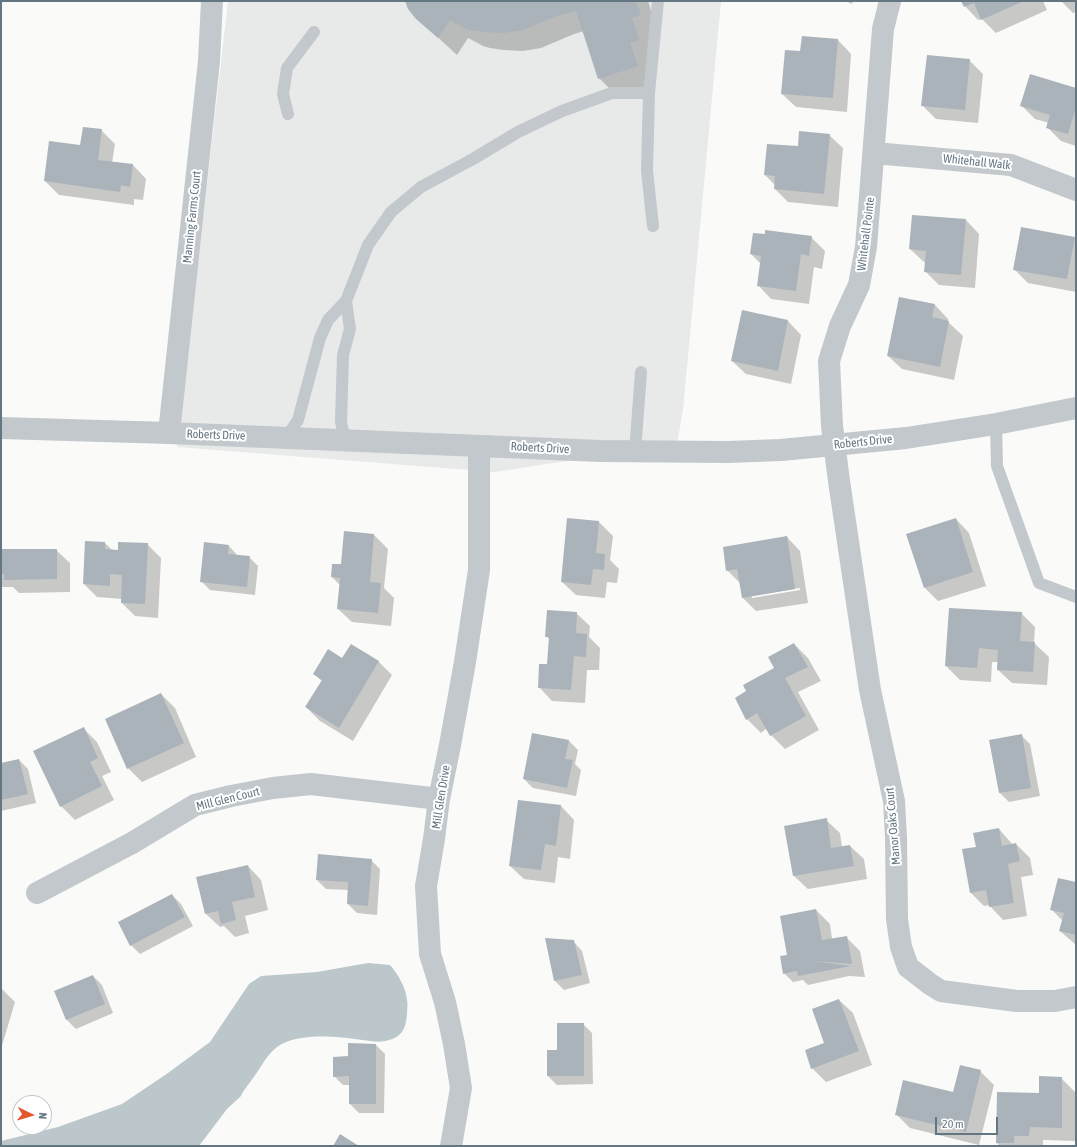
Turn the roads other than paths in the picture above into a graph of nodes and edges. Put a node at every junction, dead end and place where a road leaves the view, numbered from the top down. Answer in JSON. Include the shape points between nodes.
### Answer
{"nodes":[{"id":1,"x":212,"y":1,"type":"edge"},
{"id":2,"x":658,"y":1,"type":"edge"},
{"id":3,"x":890,"y":1,"type":"edge"},
{"id":4,"x":314,"y":32,"type":"dead end"},
{"id":5,"x":649,"y":93,"type":"junction"},
{"id":6,"x":288,"y":114,"type":"dead end"},
{"id":7,"x":874,"y":153,"type":"junction"},
{"id":8,"x":1076,"y":190,"type":"edge"},
{"id":9,"x":653,"y":226,"type":"dead end"},
{"id":10,"x":346,"y":301,"type":"junction"},
{"id":11,"x":641,"y":372,"type":"dead end"},
{"id":12,"x":1076,"y":408,"type":"edge"},
{"id":13,"x":996,"y":424,"type":"junction"},
{"id":14,"x":1,"y":428,"type":"edge"},
{"id":15,"x":169,"y":433,"type":"junction"},
{"id":16,"x":286,"y":438,"type":"junction"},
{"id":17,"x":345,"y":440,"type":"junction"},
{"id":18,"x":481,"y":446,"type":"junction"},
{"id":19,"x":635,"y":452,"type":"junction"},
{"id":20,"x":835,"y":454,"type":"junction"},
{"id":21,"x":1076,"y":597,"type":"edge"},
{"id":22,"x":439,"y":800,"type":"junction"},
{"id":23,"x":37,"y":893,"type":"dead end"},
{"id":24,"x":1076,"y":998,"type":"edge"},
{"id":25,"x":451,"y":1146,"type":"edge"}],
"edges":[{"from":1,"to":15,"type":"street","name":"Manning Farms Court","via":[[209,60]]},
{"from":2,"to":5,"type":"lane"},
{"from":3,"to":7,"type":"street","name":"Whitehall Pointe","via":[[883,29]]},
{"from":4,"to":6,"type":"lane","via":[[287,68],[283,94]]},
{"from":5,"to":9,"type":"lane","via":[[647,171]]},
{"from":5,"to":10,"type":"lane","via":[[612,93],[562,111],[518,132],[421,187],[391,212],[368,245]]},
{"from":7,"to":8,"type":"street","name":"Whitehall Walk","via":[[1011,165]]},
{"from":7,"to":20,"type":"street","name":"Whitehall Pointe","via":[[866,247],[859,285],[840,326],[829,361]]},
{"from":10,"to":16,"type":"lane","via":[[328,320],[320,338],[298,420]]},
{"from":10,"to":17,"type":"lane","via":[[350,329],[343,355],[341,422]]},
{"from":11,"to":19,"type":"lane"},
{"from":12,"to":13,"type":"street","name":"Roberts Drive"},
{"from":13,"to":20,"type":"street","name":"Roberts Drive","via":[[906,438]]},
{"from":13,"to":21,"type":"lane","via":[[997,466],[1039,583]]},
{"from":14,"to":15,"type":"street","name":"Roberts Drive"},
{"from":15,"to":16,"type":"street","name":"Roberts Drive"},
{"from":16,"to":17,"type":"street","name":"Roberts Drive"},
{"from":17,"to":18,"type":"street","name":"Roberts Drive"},
{"from":18,"to":19,"type":"street","name":"Roberts Drive"},
{"from":18,"to":22,"type":"street","name":"Mill Glen Drive","via":[[479,570]]},
{"from":19,"to":20,"type":"street","name":"Roberts Drive","via":[[781,450]]},
{"from":20,"to":24,"type":"street","name":"Manor Oaks Court","via":[[870,690],[894,801],[897,919],[901,947],[908,967],[941,991],[1017,1002]]},
{"from":22,"to":23,"type":"street","name":"Mill Glen Court","via":[[311,784],[231,796],[195,805],[132,843]]},
{"from":22,"to":25,"type":"street","name":"Mill Glen Drive","via":[[426,886],[430,954],[445,1002],[461,1088]]}]}
